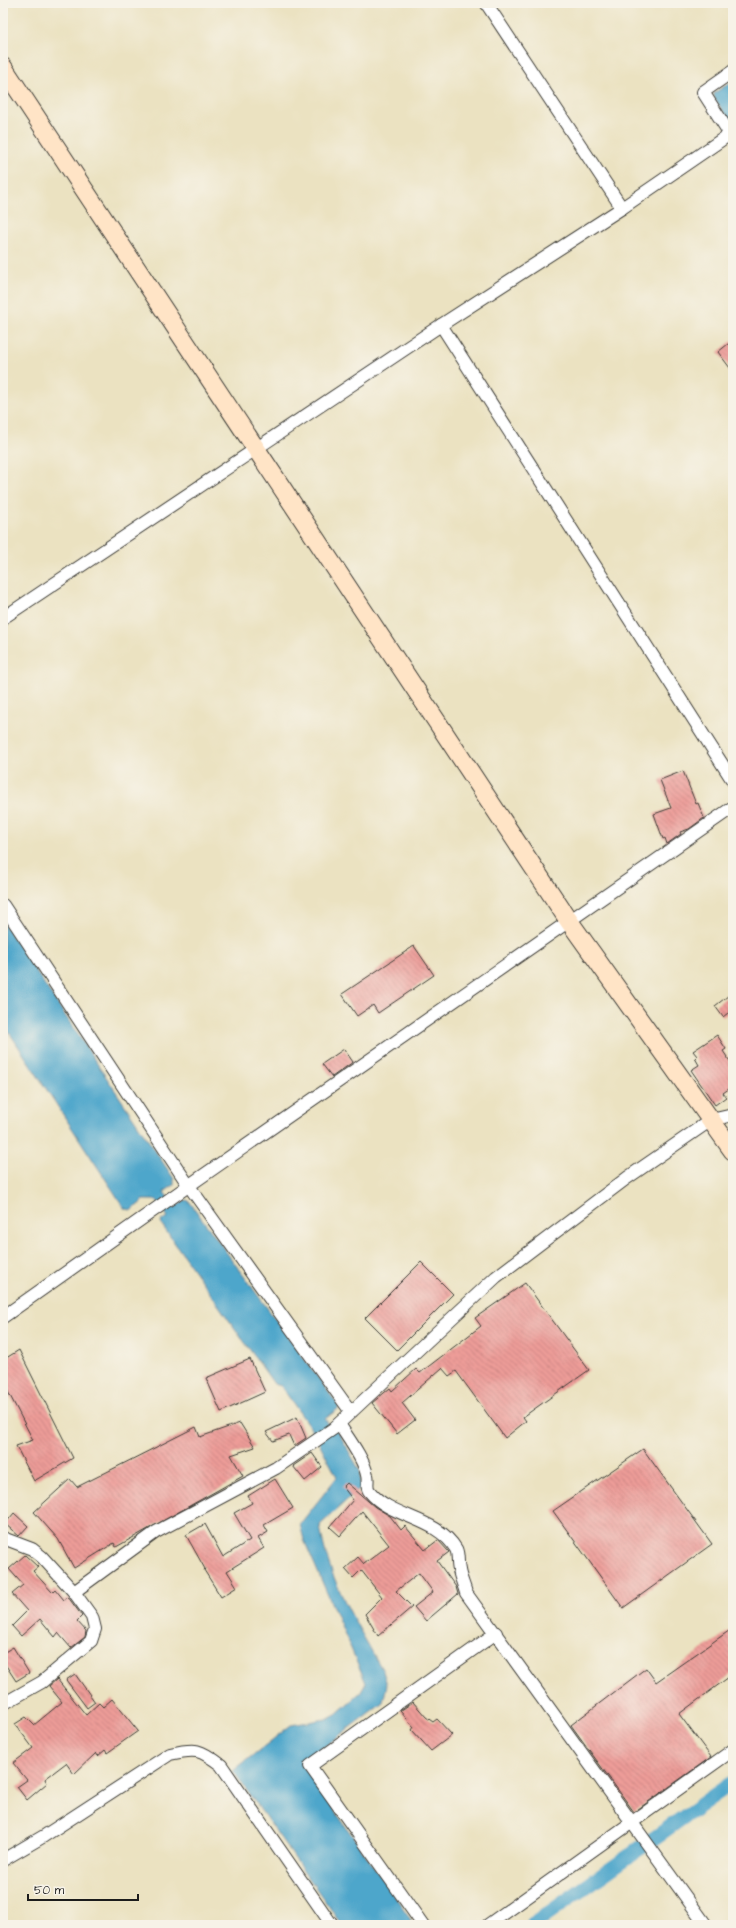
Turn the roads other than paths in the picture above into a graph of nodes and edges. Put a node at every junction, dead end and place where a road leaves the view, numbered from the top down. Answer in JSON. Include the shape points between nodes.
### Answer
{"nodes":[{"id":1,"x":486,"y":3,"type":"edge"},
{"id":2,"x":3,"y":67,"type":"edge"},
{"id":3,"x":733,"y":71,"type":"edge"},
{"id":4,"x":731,"y":133,"type":"edge"},
{"id":5,"x":622,"y":208,"type":"junction"},
{"id":6,"x":441,"y":325,"type":"junction"},
{"id":7,"x":256,"y":450,"type":"junction"},
{"id":8,"x":3,"y":618,"type":"edge"},
{"id":9,"x":733,"y":781,"type":"edge"},
{"id":10,"x":733,"y":807,"type":"edge"},
{"id":11,"x":3,"y":906,"type":"edge"},
{"id":12,"x":570,"y":921,"type":"junction"},
{"id":13,"x":733,"y":1115,"type":"edge"},
{"id":14,"x":711,"y":1120,"type":"junction"},
{"id":15,"x":733,"y":1151,"type":"edge"},
{"id":16,"x":185,"y":1188,"type":"junction"},
{"id":17,"x":3,"y":1317,"type":"edge"},
{"id":18,"x":351,"y":1412,"type":"junction"},
{"id":19,"x":339,"y":1424,"type":"junction"},
{"id":20,"x":3,"y":1538,"type":"edge"},
{"id":21,"x":74,"y":1592,"type":"junction"},
{"id":22,"x":496,"y":1633,"type":"junction"},
{"id":23,"x":3,"y":1704,"type":"edge"},
{"id":24,"x":733,"y":1750,"type":"edge"},
{"id":25,"x":632,"y":1822,"type":"junction"},
{"id":26,"x":3,"y":1860,"type":"edge"},
{"id":27,"x":332,"y":1925,"type":"edge"},
{"id":28,"x":423,"y":1925,"type":"edge"},
{"id":29,"x":488,"y":1925,"type":"edge"},
{"id":30,"x":706,"y":1925,"type":"edge"}],
"edges":[{"from":1,"to":5,"type":"street"},
{"from":2,"to":7,"type":"street"},
{"from":3,"to":4,"type":"street","via":[[703,92]]},
{"from":4,"to":5,"type":"street"},
{"from":5,"to":6,"type":"street"},
{"from":6,"to":7,"type":"street"},
{"from":6,"to":9,"type":"street"},
{"from":7,"to":8,"type":"street"},
{"from":7,"to":12,"type":"street"},
{"from":10,"to":12,"type":"street"},
{"from":11,"to":16,"type":"street"},
{"from":12,"to":14,"type":"street"},
{"from":12,"to":16,"type":"street"},
{"from":13,"to":14,"type":"street"},
{"from":14,"to":15,"type":"street"},
{"from":14,"to":18,"type":"street","via":[[627,1178],[496,1276]]},
{"from":16,"to":17,"type":"street"},
{"from":16,"to":18,"type":"street"},
{"from":18,"to":19,"type":"street"},
{"from":19,"to":21,"type":"street","via":[[276,1468],[156,1532]]},
{"from":19,"to":22,"type":"street","via":[[368,1475],[367,1487],[370,1492],[449,1538],[457,1551],[459,1570],[466,1593]]},
{"from":20,"to":21,"type":"street","via":[[42,1557]]},
{"from":21,"to":23,"type":"street","via":[[92,1617],[95,1629],[91,1641],[42,1682]]},
{"from":22,"to":25,"type":"street"},
{"from":22,"to":28,"type":"street","via":[[310,1766]]},
{"from":24,"to":25,"type":"street"},
{"from":25,"to":29,"type":"street"},
{"from":25,"to":30,"type":"street"},
{"from":26,"to":27,"type":"street","via":[[170,1754],[187,1750],[203,1752],[221,1765]]}]}
